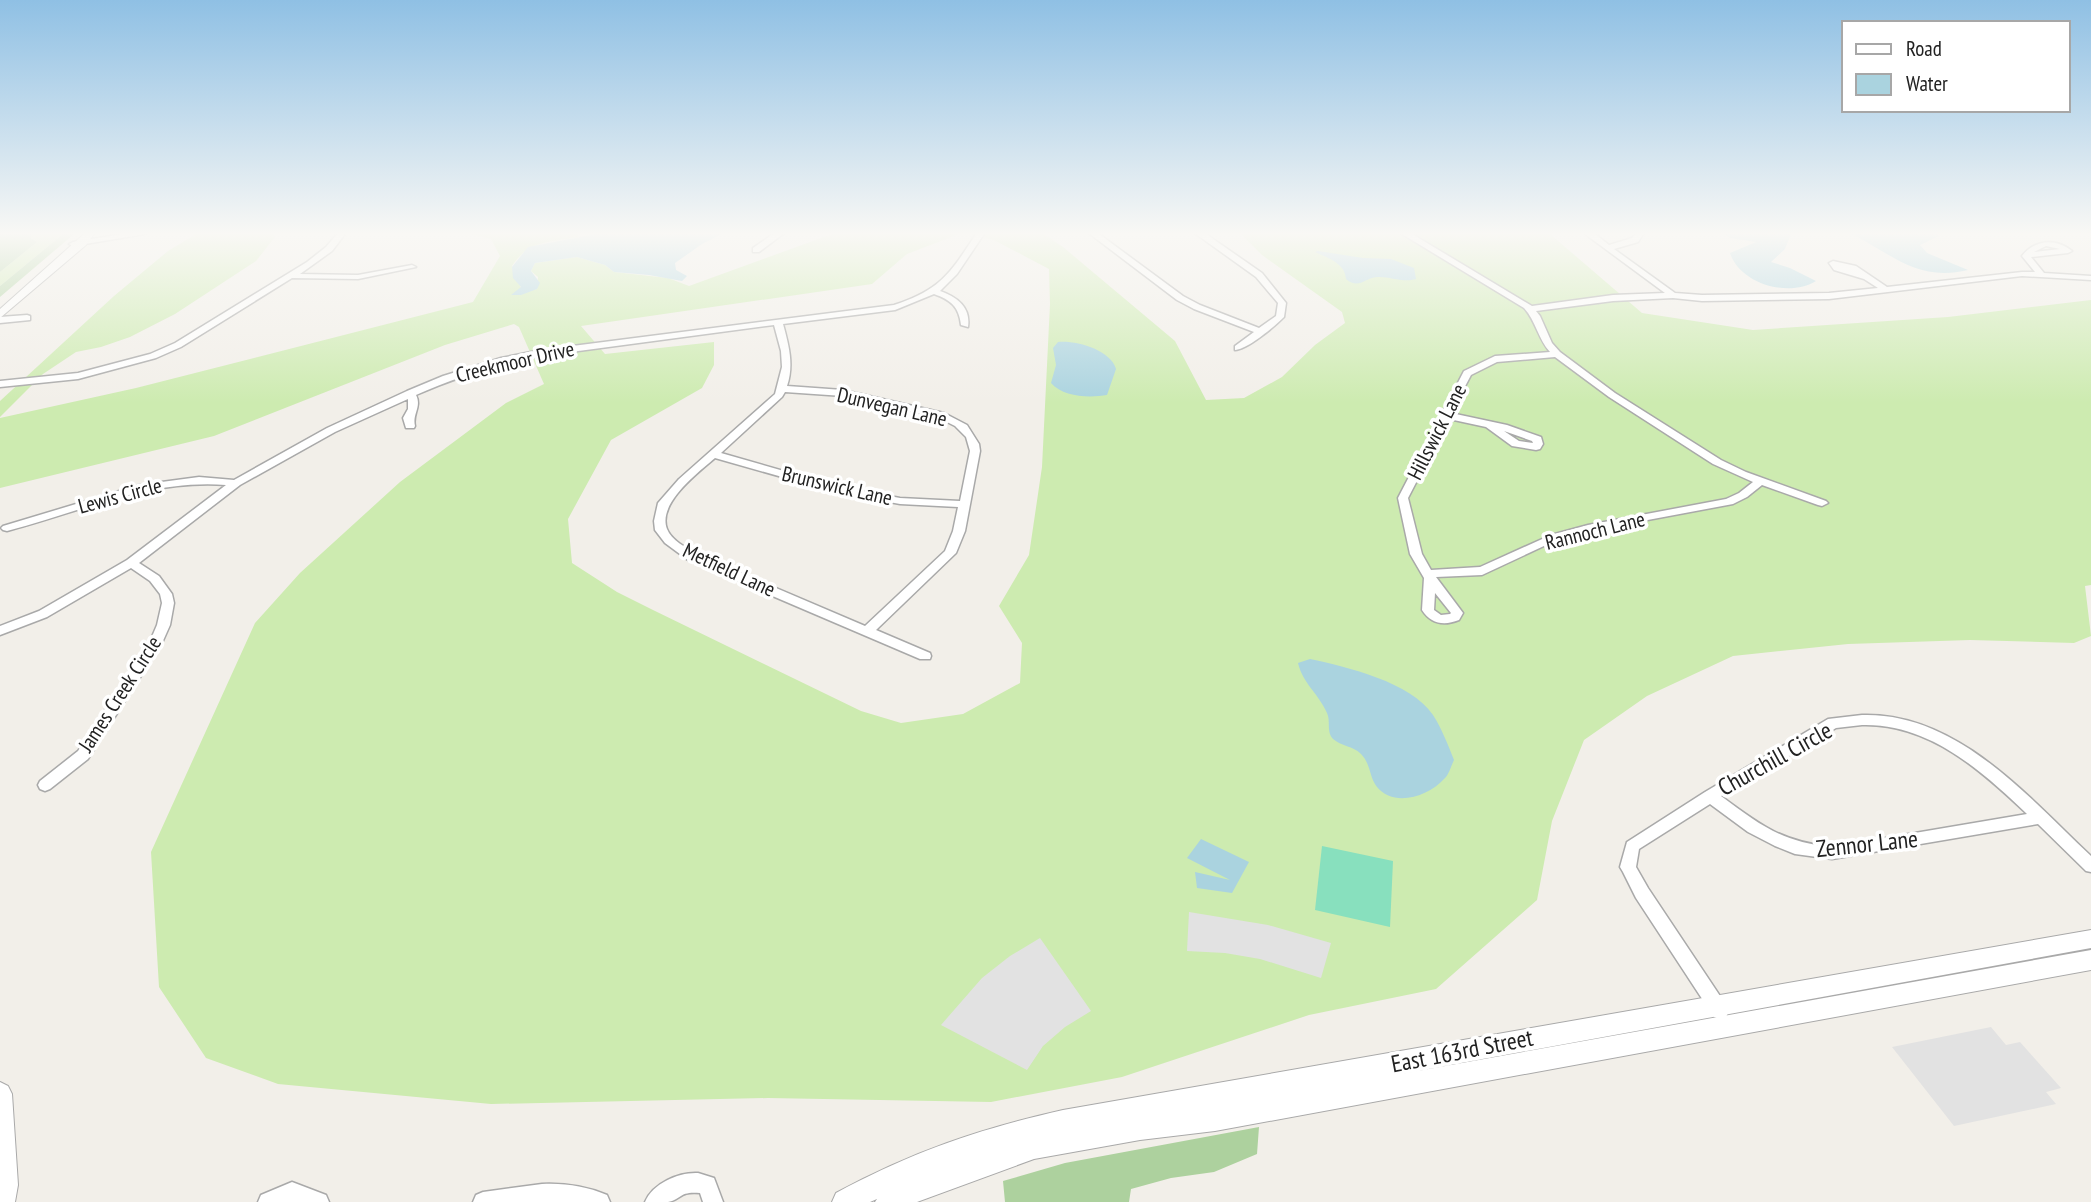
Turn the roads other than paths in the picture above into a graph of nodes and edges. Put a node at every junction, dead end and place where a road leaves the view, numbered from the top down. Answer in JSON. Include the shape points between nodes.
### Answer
{"nodes":[{"id":1,"x":20,"y":290,"type":"edge"},
{"id":2,"x":26,"y":290,"type":"edge"},
{"id":3,"x":269,"y":290,"type":"edge"},
{"id":4,"x":1169,"y":290,"type":"edge"},
{"id":5,"x":1273,"y":290,"type":"edge"},
{"id":6,"x":1499,"y":290,"type":"edge"},
{"id":7,"x":1666,"y":290,"type":"edge"},
{"id":8,"x":1886,"y":290,"type":"edge"},
{"id":9,"x":936,"y":292,"type":"joint"},
{"id":10,"x":1673,"y":295,"type":"junction"},
{"id":11,"x":0,"y":306,"type":"edge"},
{"id":12,"x":1530,"y":309,"type":"junction"},
{"id":13,"x":0,"y":314,"type":"edge"},
{"id":14,"x":27,"y":318,"type":"dead end"},
{"id":15,"x":0,"y":320,"type":"edge"},
{"id":16,"x":778,"y":323,"type":"junction"},
{"id":17,"x":965,"y":325,"type":"dead end"},
{"id":18,"x":1262,"y":332,"type":"junction"},
{"id":19,"x":1238,"y":348,"type":"dead end"},
{"id":20,"x":1557,"y":354,"type":"junction"},
{"id":21,"x":0,"y":384,"type":"edge"},
{"id":22,"x":782,"y":389,"type":"junction"},
{"id":23,"x":410,"y":393,"type":"junction"},
{"id":24,"x":1446,"y":415,"type":"junction"},
{"id":25,"x":410,"y":426,"type":"dead end"},
{"id":26,"x":1491,"y":426,"type":"dead end"},
{"id":27,"x":713,"y":454,"type":"junction"},
{"id":28,"x":1760,"y":481,"type":"junction"},
{"id":29,"x":236,"y":483,"type":"junction"},
{"id":30,"x":1822,"y":503,"type":"dead end"},
{"id":31,"x":963,"y":504,"type":"junction"},
{"id":32,"x":7,"y":528,"type":"dead end"},
{"id":33,"x":131,"y":564,"type":"junction"},
{"id":34,"x":1429,"y":576,"type":"joint"},
{"id":35,"x":0,"y":631,"type":"edge"},
{"id":36,"x":867,"y":631,"type":"junction"},
{"id":37,"x":925,"y":656,"type":"dead end"},
{"id":38,"x":45,"y":785,"type":"dead end"},
{"id":39,"x":1710,"y":796,"type":"junction"},
{"id":40,"x":2039,"y":818,"type":"junction"},
{"id":41,"x":2091,"y":866,"type":"edge"},
{"id":42,"x":2091,"y":939,"type":"edge"},
{"id":43,"x":2091,"y":960,"type":"edge"},
{"id":44,"x":1723,"y":1016,"type":"junction"},
{"id":45,"x":0,"y":1094,"type":"edge"},
{"id":46,"x":2,"y":1202,"type":"edge"},
{"id":47,"x":268,"y":1202,"type":"edge"},
{"id":48,"x":319,"y":1202,"type":"edge"},
{"id":49,"x":483,"y":1202,"type":"edge"},
{"id":50,"x":600,"y":1202,"type":"edge"},
{"id":51,"x":655,"y":1202,"type":"edge"},
{"id":52,"x":713,"y":1202,"type":"edge"},
{"id":53,"x":845,"y":1202,"type":"edge"},
{"id":54,"x":888,"y":1202,"type":"edge"}],
"edges":[{"from":1,"to":11,"type":"street"},
{"from":2,"to":13,"type":"street"},
{"from":3,"to":21,"type":"street","via":[[153,356],[78,376]]},
{"from":4,"to":18,"type":"street","via":[[1197,307]]},
{"from":5,"to":18,"type":"street","via":[[1282,303],[1280,317]]},
{"from":6,"to":12,"type":"street"},
{"from":7,"to":10,"type":"street"},
{"from":8,"to":10,"type":"street","via":[[1829,296]]},
{"from":9,"to":16,"type":"street","name":"Creekmoor Drive","via":[[895,307]]},
{"from":9,"to":17,"type":"street","via":[[959,303]]},
{"from":10,"to":12,"type":"street"},
{"from":12,"to":20,"type":"street"},
{"from":14,"to":15,"type":"street"},
{"from":16,"to":22,"type":"street","via":[[788,367]]},
{"from":16,"to":23,"type":"street","name":"Creekmoor Drive","via":[[528,355]]},
{"from":18,"to":19,"type":"street"},
{"from":20,"to":24,"type":"street","name":"Hillswick Lane","via":[[1495,359],[1473,369]]},
{"from":20,"to":28,"type":"street","via":[[1698,450]]},
{"from":22,"to":27,"type":"street","name":"Metfield Lane"},
{"from":22,"to":31,"type":"street","name":"Dunvegan Lane","via":[[843,393],[953,419],[973,439],[975,451]]},
{"from":23,"to":25,"type":"street","via":[[414,409],[408,418]]},
{"from":23,"to":29,"type":"street","name":"Creekmoor Drive"},
{"from":24,"to":26,"type":"street"},
{"from":24,"to":34,"type":"street","name":"Hillswick Lane","via":[[1403,498],[1416,554]]},
{"from":27,"to":31,"type":"street","name":"Brunswick Lane","via":[[835,489]]},
{"from":27,"to":36,"type":"street","name":"Metfield Lane","via":[[664,503],[661,530],[669,540],[692,556]]},
{"from":28,"to":30,"type":"street"},
{"from":28,"to":34,"type":"street","name":"Rannoch Lane","via":[[1729,502],[1577,531],[1482,571]]},
{"from":29,"to":32,"type":"street","name":"Lewis Circle","via":[[199,480],[139,488]]},
{"from":29,"to":33,"type":"street","name":"Creekmoor Drive"},
{"from":31,"to":36,"type":"street","name":"Dunvegan Lane","via":[[950,553]]},
{"from":33,"to":35,"type":"street","name":"Creekmoor Drive","via":[[43,614]]},
{"from":33,"to":38,"type":"street","name":"James Creek Circle","via":[[158,579],[168,596],[166,621],[83,755]]},
{"from":36,"to":37,"type":"street","name":"Metfield Lane"},
{"from":39,"to":40,"type":"street","name":"Zennor Lane","via":[[1767,837],[1806,852],[1832,853]]},
{"from":39,"to":40,"type":"street","name":"Churchill Circle","via":[[1833,723],[1893,721],[1949,743],[1975,760]]},
{"from":39,"to":44,"type":"street","name":"Churchill Circle","via":[[1632,846],[1628,867]]},
{"from":40,"to":41,"type":"street","name":"Churchill Circle"},
{"from":42,"to":44,"type":"street","name":"East 163rd Street"},
{"from":43,"to":44,"type":"street","name":"East 163rd Street"},
{"from":44,"to":53,"type":"street","name":"East 163rd Street","via":[[1534,1037],[1014,1133],[925,1160]]},
{"from":44,"to":54,"type":"street","name":"East 163rd Street","via":[[1215,1119],[1034,1147]]},
{"from":45,"to":46,"type":"street"},
{"from":47,"to":48,"type":"street","via":[[292,1192]]},
{"from":49,"to":50,"type":"street","via":[[549,1194],[586,1195]]},
{"from":51,"to":52,"type":"street","via":[[679,1184],[692,1181],[707,1185]]}]}
